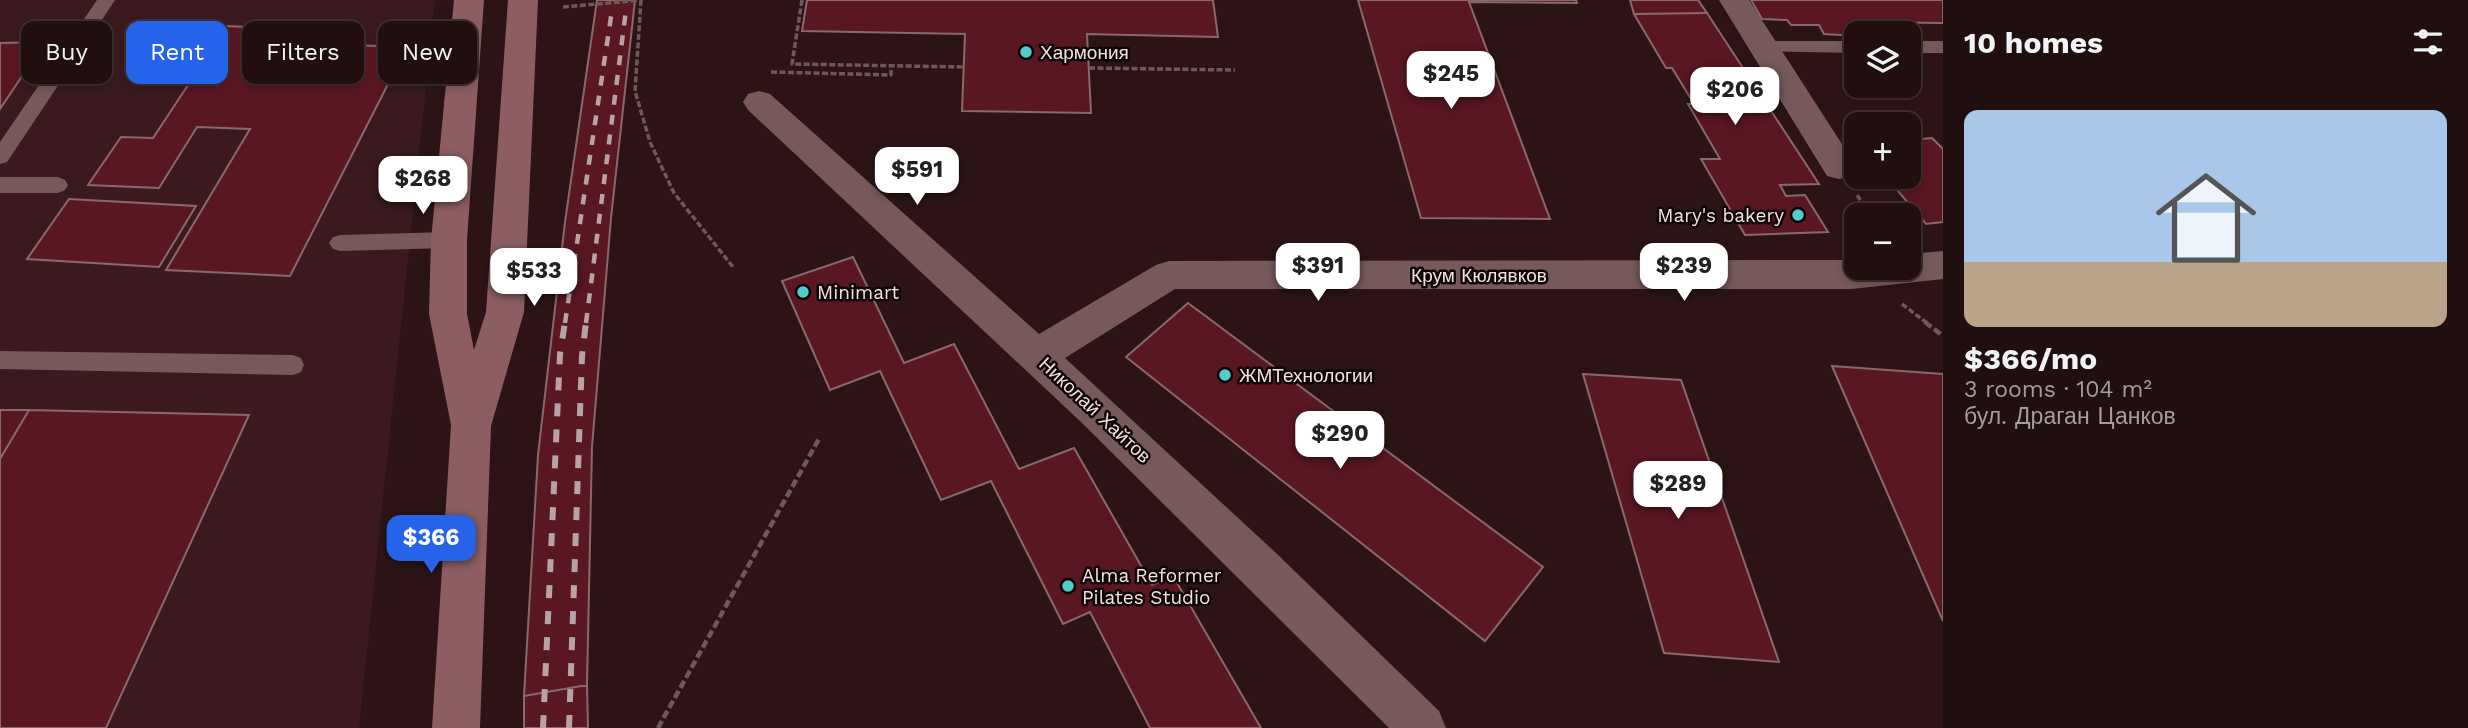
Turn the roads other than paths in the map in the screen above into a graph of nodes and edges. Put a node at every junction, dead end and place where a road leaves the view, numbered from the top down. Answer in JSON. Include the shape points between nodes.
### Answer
{"nodes":[{"id":1,"x":106,"y":0,"type":"edge"},
{"id":2,"x":469,"y":0,"type":"edge"},
{"id":3,"x":523,"y":0,"type":"edge"},
{"id":4,"x":1734,"y":0,"type":"edge"},
{"id":5,"x":1763,"y":47,"type":"junction"},
{"id":6,"x":1844,"y":47,"type":"edge"},
{"id":7,"x":1921,"y":47,"type":"edge"},
{"id":8,"x":1943,"y":47,"type":"edge"},
{"id":9,"x":762,"y":86,"type":"road end"},
{"id":10,"x":0,"y":157,"type":"edge"},
{"id":11,"x":1839,"y":167,"type":"dead end"},
{"id":12,"x":0,"y":185,"type":"edge"},
{"id":13,"x":58,"y":185,"type":"dead end"},
{"id":14,"x":449,"y":240,"type":"junction"},
{"id":15,"x":340,"y":243,"type":"dead end"},
{"id":16,"x":1943,"y":265,"type":"edge"},
{"id":17,"x":1921,"y":267,"type":"edge"},
{"id":18,"x":1844,"y":275,"type":"edge"},
{"id":19,"x":1037,"y":355,"type":"junction"},
{"id":20,"x":0,"y":360,"type":"edge"},
{"id":21,"x":293,"y":365,"type":"dead end"},
{"id":22,"x":471,"y":426,"type":"junction"},
{"id":23,"x":456,"y":728,"type":"edge"},
{"id":24,"x":1422,"y":728,"type":"edge"}],
"edges":[{"from":1,"to":10,"type":"lane"},
{"from":2,"to":14,"type":"main road"},
{"from":3,"to":22,"type":"main road","via":[[505,312]]},
{"from":4,"to":5,"type":"street"},
{"from":5,"to":6,"type":"lane"},
{"from":5,"to":11,"type":"street"},
{"from":7,"to":8,"type":"lane"},
{"from":9,"to":19,"type":"street","name":"Николай Хайтов"},
{"from":12,"to":13,"type":"lane"},
{"from":14,"to":15,"type":"lane"},
{"from":14,"to":22,"type":"main road","via":[[448,314]]},
{"from":16,"to":17,"type":"street","name":"Крум Кюлявков"},
{"from":18,"to":19,"type":"street","name":"Крум Кюлявков","via":[[1169,275]]},
{"from":19,"to":24,"type":"street","name":"Николай Хайтов","via":[[1297,600]]},
{"from":20,"to":21,"type":"lane"},
{"from":22,"to":23,"type":"main road"}]}
